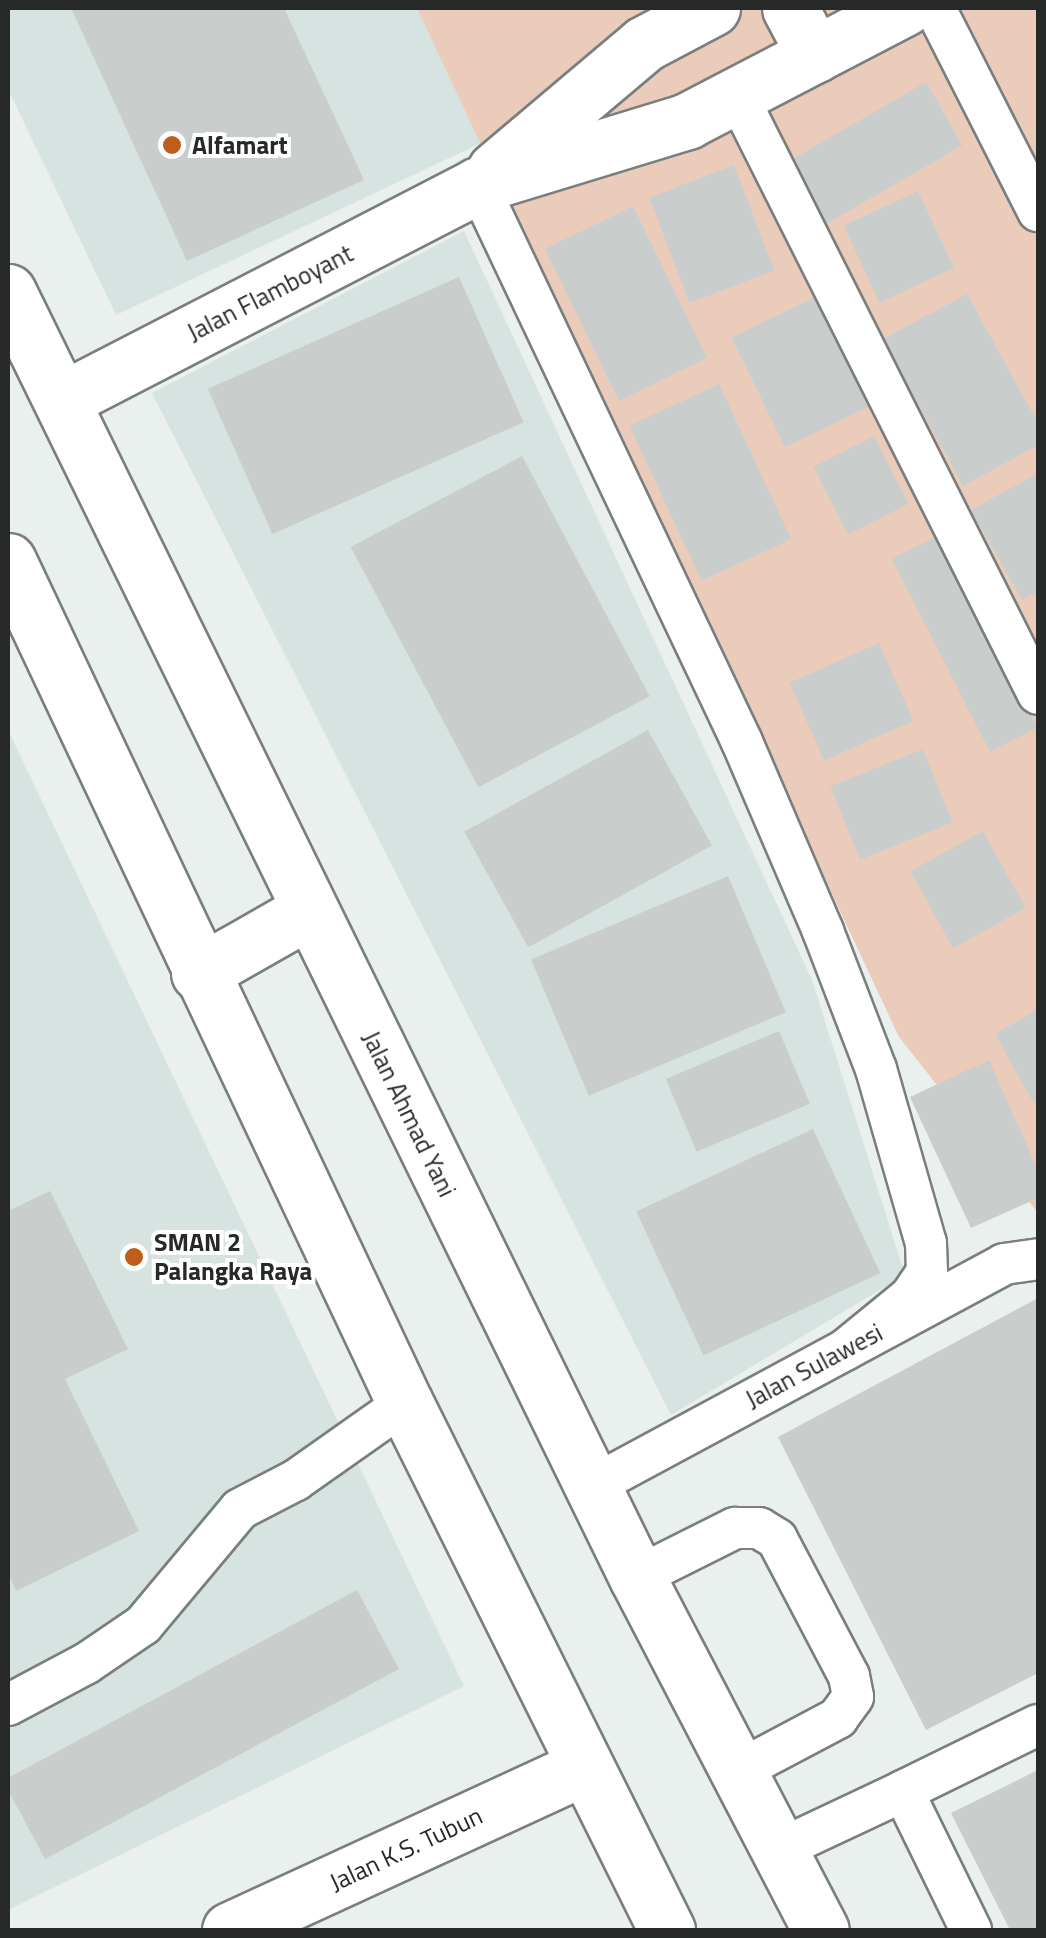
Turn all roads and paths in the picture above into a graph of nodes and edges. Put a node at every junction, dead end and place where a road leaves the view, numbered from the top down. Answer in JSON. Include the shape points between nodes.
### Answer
{"nodes":[{"id":1,"x":712,"y":8,"type":"edge"},
{"id":2,"x":904,"y":8,"type":"edge"},
{"id":3,"x":935,"y":8,"type":"edge"},
{"id":4,"x":802,"y":31,"type":"edge"},
{"id":5,"x":737,"y":94,"type":"junction"},
{"id":6,"x":478,"y":185,"type":"junction"},
{"id":7,"x":1038,"y":211,"type":"edge"},
{"id":8,"x":8,"y":292,"type":"edge"},
{"id":9,"x":62,"y":400,"type":"junction"},
{"id":10,"x":8,"y":562,"type":"edge"},
{"id":11,"x":1038,"y":694,"type":"edge"},
{"id":12,"x":308,"y":911,"type":"junction"},
{"id":13,"x":200,"y":973,"type":"junction"},
{"id":14,"x":1038,"y":1258,"type":"edge"},
{"id":15,"x":844,"y":1350,"type":"junction"},
{"id":16,"x":405,"y":1403,"type":"junction"},
{"id":17,"x":594,"y":1485,"type":"junction"},
{"id":18,"x":636,"y":1577,"type":"junction"},
{"id":19,"x":8,"y":1705,"type":"edge"},
{"id":20,"x":1038,"y":1725,"type":"edge"},
{"id":21,"x":582,"y":1768,"type":"junction"},
{"id":22,"x":738,"y":1771,"type":"junction"},
{"id":23,"x":903,"y":1791,"type":"junction"},
{"id":24,"x":780,"y":1849,"type":"junction"},
{"id":25,"x":230,"y":1930,"type":"edge"},
{"id":26,"x":666,"y":1930,"type":"edge"},
{"id":27,"x":821,"y":1930,"type":"edge"},
{"id":28,"x":972,"y":1930,"type":"edge"}],
"edges":[{"from":1,"to":6,"type":"main road","name":"Jalan Flamboyant","via":[[644,44]]},
{"from":2,"to":4,"type":"main road","name":"Jalan Flamboyant"},
{"from":3,"to":7,"type":"lane"},
{"from":4,"to":5,"type":"main road","name":"Jalan Flamboyant"},
{"from":5,"to":6,"type":"main road","name":"Jalan Flamboyant","via":[[687,120]]},
{"from":5,"to":11,"type":"lane"},
{"from":6,"to":9,"type":"main road","name":"Jalan Flamboyant"},
{"from":6,"to":15,"type":"lane","via":[[742,742],[876,1069],[926,1243],[927,1272],[911,1296]]},
{"from":8,"to":9,"type":"main road","name":"Jalan Ahmad Yani"},
{"from":9,"to":12,"type":"main road","name":"Jalan Ahmad Yani"},
{"from":10,"to":13,"type":"main road"},
{"from":12,"to":13,"type":"main road"},
{"from":12,"to":17,"type":"main road","name":"Jalan Ahmad Yani"},
{"from":13,"to":16,"type":"main road"},
{"from":14,"to":15,"type":"lane","name":"Jalan Sulawesi","via":[[1004,1264]]},
{"from":15,"to":17,"type":"lane","name":"Jalan Sulawesi"},
{"from":16,"to":19,"type":"lane","via":[[296,1480],[240,1509],[143,1625]]},
{"from":16,"to":21,"type":"main road"},
{"from":17,"to":18,"type":"main road","name":"Jalan Ahmad Yani"},
{"from":18,"to":22,"type":"main road","name":"Jalan Ahmad Yani"},
{"from":18,"to":22,"type":"lane","via":[[734,1528],[759,1528],[777,1539],[849,1676],[853,1697],[838,1718]]},
{"from":20,"to":23,"type":"lane"},
{"from":21,"to":25,"type":"main road","name":"Jalan K.S. Tubun"},
{"from":21,"to":26,"type":"main road"},
{"from":22,"to":24,"type":"main road","name":"Jalan Ahmad Yani"},
{"from":23,"to":24,"type":"lane"},
{"from":23,"to":28,"type":"lane"},
{"from":24,"to":27,"type":"main road","name":"Jalan Ahmad Yani"}]}
